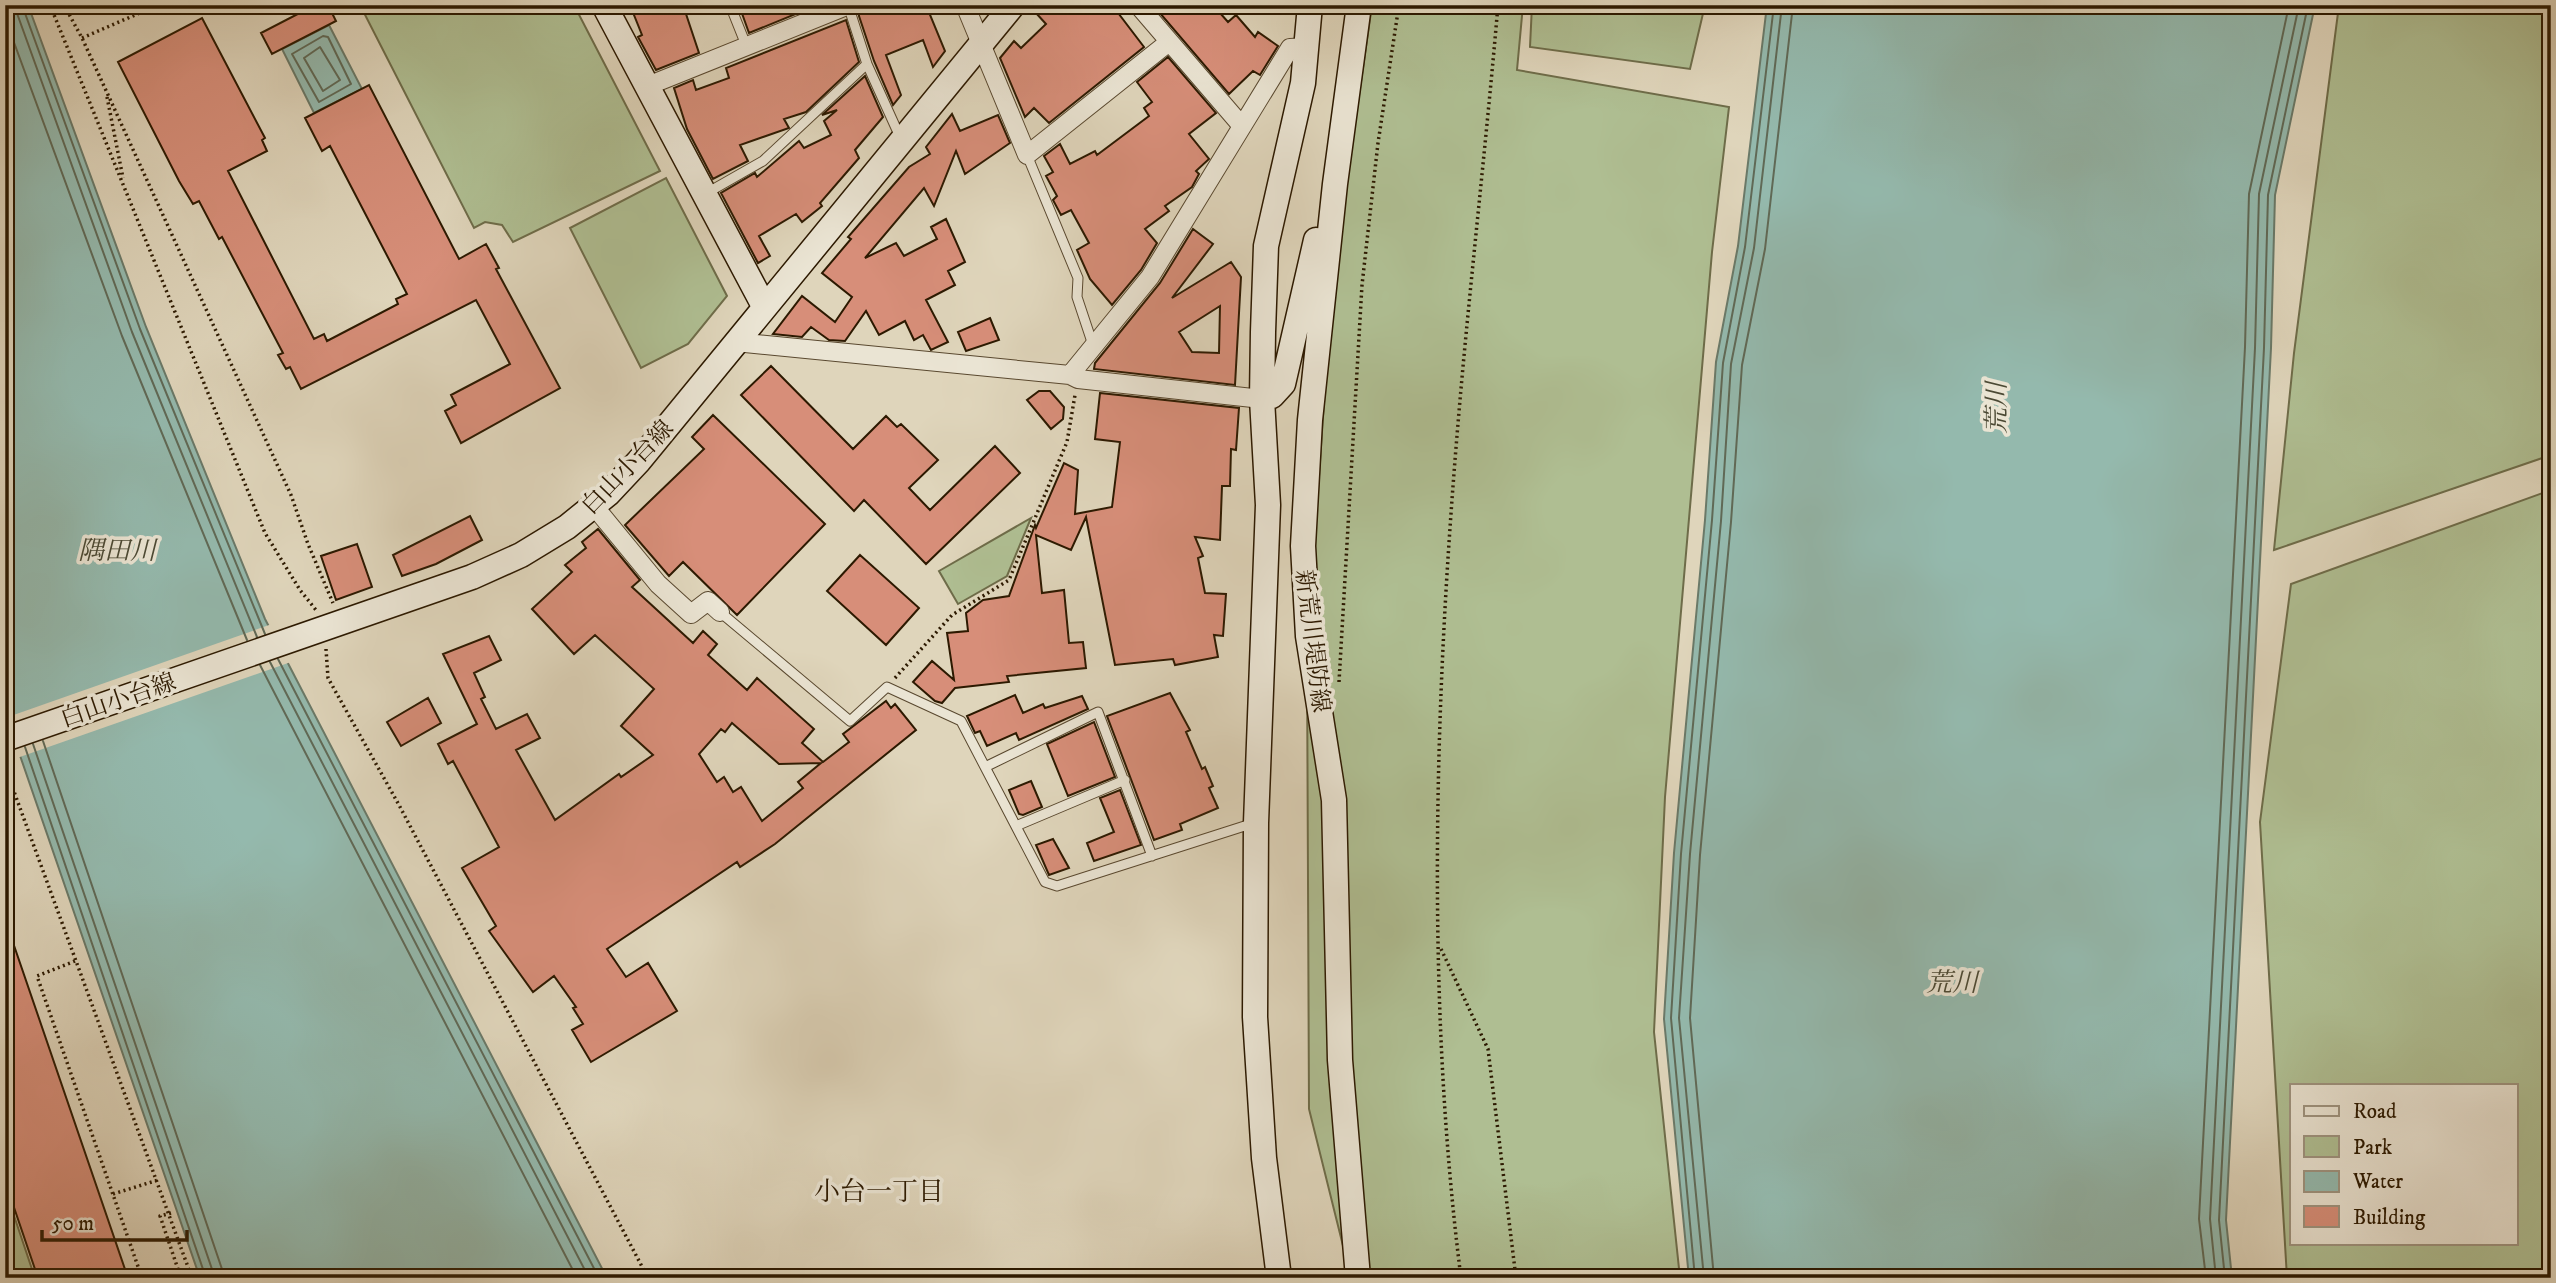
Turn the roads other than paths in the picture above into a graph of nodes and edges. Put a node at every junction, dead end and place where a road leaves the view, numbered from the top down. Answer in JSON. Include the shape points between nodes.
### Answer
{"nodes":[{"id":1,"x":604,"y":5,"type":"edge"},
{"id":2,"x":730,"y":5,"type":"edge"},
{"id":3,"x":848,"y":5,"type":"edge"},
{"id":4,"x":965,"y":5,"type":"edge"},
{"id":5,"x":1013,"y":5,"type":"edge"},
{"id":6,"x":1138,"y":5,"type":"edge"},
{"id":7,"x":1310,"y":5,"type":"edge"},
{"id":8,"x":1359,"y":5,"type":"edge"},
{"id":9,"x":1169,"y":42,"type":"junction"},
{"id":10,"x":980,"y":43,"type":"junction"},
{"id":11,"x":746,"y":45,"type":"junction"},
{"id":12,"x":1307,"y":47,"type":"junction"},
{"id":13,"x":867,"y":64,"type":"junction"},
{"id":14,"x":645,"y":87,"type":"junction"},
{"id":15,"x":1241,"y":125,"type":"junction"},
{"id":16,"x":900,"y":139,"type":"junction"},
{"id":17,"x":1027,"y":155,"type":"junction"},
{"id":18,"x":1335,"y":184,"type":"junction"},
{"id":19,"x":703,"y":195,"type":"junction"},
{"id":20,"x":764,"y":306,"type":"junction"},
{"id":21,"x":736,"y":342,"type":"junction"},
{"id":22,"x":1093,"y":345,"type":"junction"},
{"id":23,"x":1074,"y":377,"type":"junction"},
{"id":24,"x":1262,"y":399,"type":"junction"},
{"id":25,"x":594,"y":506,"type":"junction"},
{"id":26,"x":720,"y":612,"type":"joint"},
{"id":27,"x":5,"y":738,"type":"edge"},
{"id":28,"x":985,"y":767,"type":"junction"},
{"id":29,"x":1125,"y":780,"type":"junction"},
{"id":30,"x":1256,"y":823,"type":"junction"},
{"id":31,"x":1016,"y":826,"type":"junction"},
{"id":32,"x":1152,"y":856,"type":"junction"},
{"id":33,"x":1279,"y":1278,"type":"edge"},
{"id":34,"x":1358,"y":1278,"type":"edge"}],
"edges":[{"from":1,"to":14,"type":"main road"},
{"from":2,"to":11,"type":"lane"},
{"from":3,"to":11,"type":"street"},
{"from":3,"to":13,"type":"lane"},
{"from":4,"to":10,"type":"street"},
{"from":5,"to":10,"type":"main road","name":"白山小台線"},
{"from":6,"to":9,"type":"street"},
{"from":7,"to":12,"type":"main road","name":"新荒川堤防線"},
{"from":8,"to":18,"type":"main road","name":"新荒川堤防線"},
{"from":9,"to":15,"type":"street"},
{"from":9,"to":17,"type":"street"},
{"from":10,"to":16,"type":"main road","name":"白山小台線"},
{"from":10,"to":17,"type":"street"},
{"from":11,"to":14,"type":"street"},
{"from":12,"to":15,"type":"street","via":[[1290,48]]},
{"from":12,"to":24,"type":"main road","name":"新荒川堤防線","via":[[1266,246]]},
{"from":13,"to":16,"type":"lane"},
{"from":13,"to":19,"type":"lane","via":[[762,161]]},
{"from":14,"to":19,"type":"main road"},
{"from":15,"to":22,"type":"street","via":[[1150,277]]},
{"from":16,"to":20,"type":"main road","name":"白山小台線"},
{"from":17,"to":22,"type":"lane","via":[[1078,278],[1077,297]]},
{"from":18,"to":24,"type":"main road","via":[[1316,237],[1283,384]]},
{"from":18,"to":34,"type":"main road","name":"新荒川堤防線","via":[[1310,420],[1303,575],[1334,800],[1340,1060]]},
{"from":19,"to":20,"type":"main road"},
{"from":20,"to":21,"type":"main road","name":"白山小台線"},
{"from":21,"to":23,"type":"street"},
{"from":21,"to":25,"type":"main road","name":"白山小台線","via":[[639,461]]},
{"from":22,"to":23,"type":"street"},
{"from":23,"to":24,"type":"street"},
{"from":24,"to":30,"type":"main road","name":"新荒川堤防線","via":[[1268,505]]},
{"from":25,"to":26,"type":"street","via":[[658,584],[691,614],[708,601]]},
{"from":25,"to":27,"type":"main road","name":"白山小台線","via":[[522,555],[416,598]]},
{"from":26,"to":28,"type":"lane","via":[[850,721],[887,687],[961,721]]},
{"from":28,"to":29,"type":"lane","via":[[1098,712]]},
{"from":28,"to":31,"type":"lane"},
{"from":29,"to":31,"type":"lane"},
{"from":29,"to":32,"type":"lane"},
{"from":30,"to":32,"type":"lane"},
{"from":30,"to":33,"type":"main road","name":"新荒川堤防線","via":[[1255,1017],[1264,1158]]},
{"from":31,"to":32,"type":"lane","via":[[1045,883],[1057,886]]}]}
